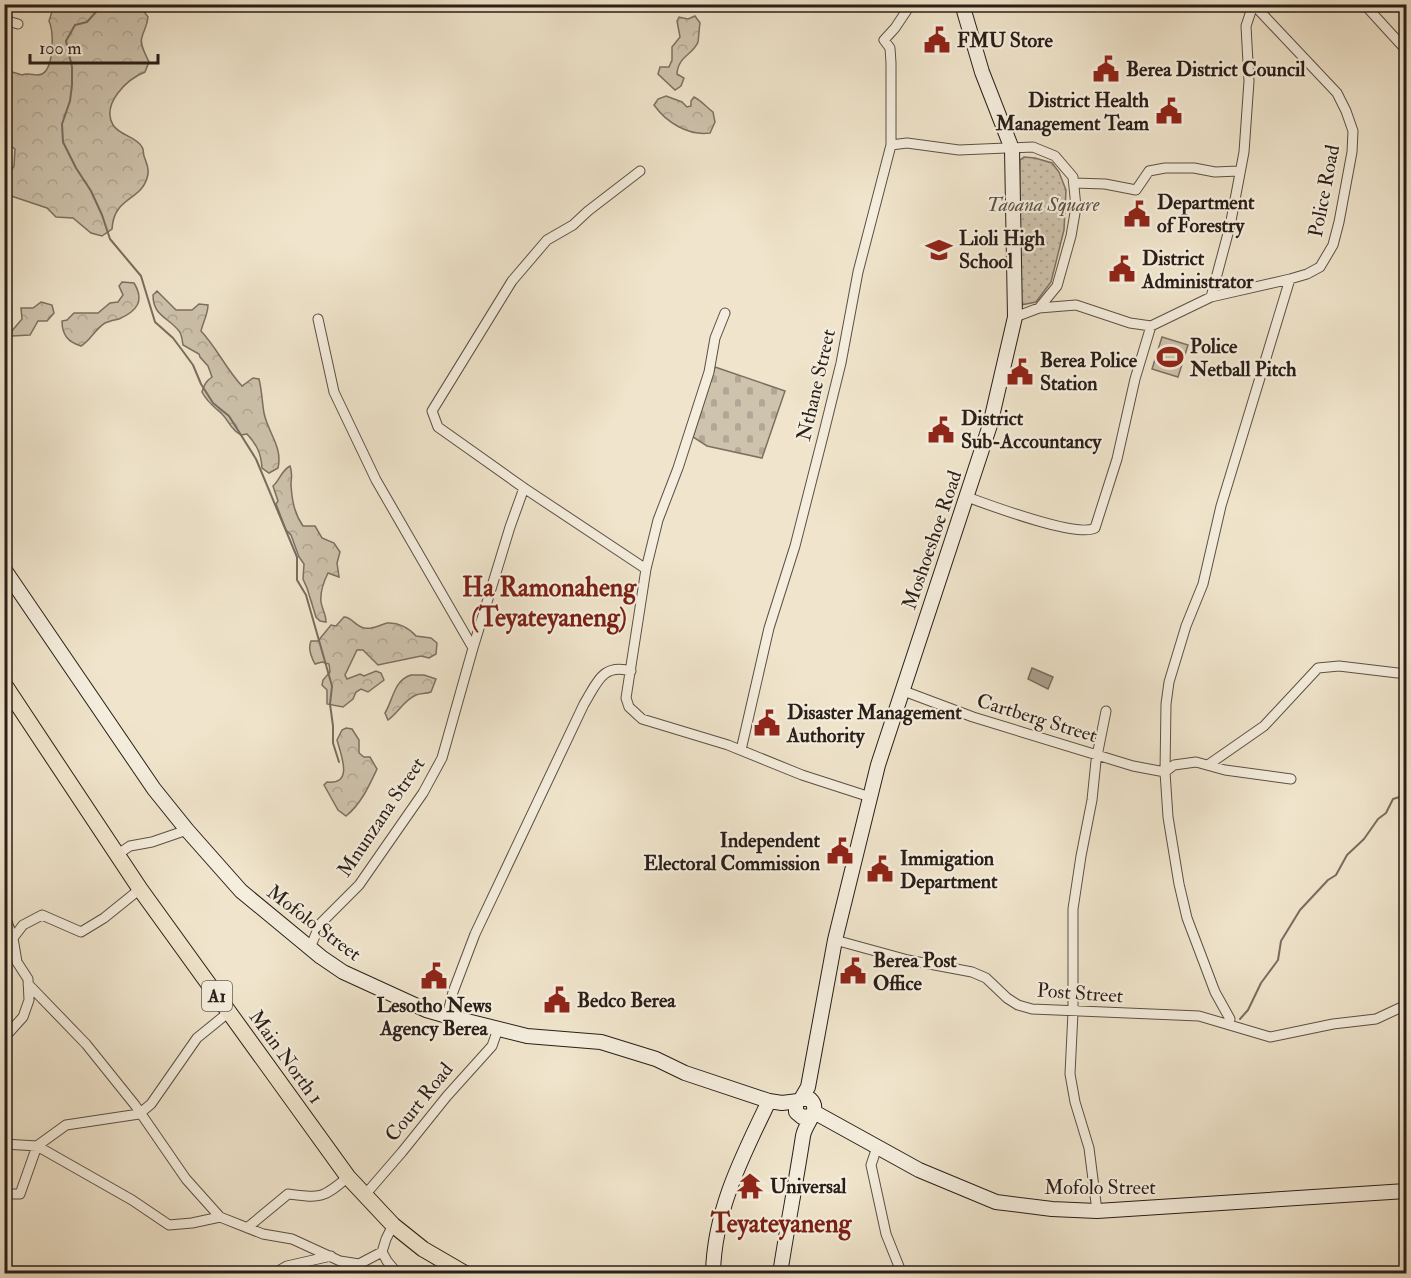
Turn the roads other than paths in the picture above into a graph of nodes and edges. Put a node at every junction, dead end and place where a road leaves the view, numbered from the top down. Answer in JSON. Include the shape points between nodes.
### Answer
{"nodes":[{"id":1,"x":911,"y":4,"type":"edge"},
{"id":2,"x":962,"y":4,"type":"edge"},
{"id":3,"x":1364,"y":4,"type":"edge"},
{"id":4,"x":1253,"y":5,"type":"edge"},
{"id":5,"x":4,"y":20,"type":"edge"},
{"id":6,"x":18,"y":24,"type":"dead end"},
{"id":7,"x":1407,"y":50,"type":"edge"},
{"id":8,"x":891,"y":145,"type":"junction"},
{"id":9,"x":1012,"y":149,"type":"junction"},
{"id":10,"x":640,"y":171,"type":"dead end"},
{"id":11,"x":1239,"y":171,"type":"junction"},
{"id":12,"x":1074,"y":183,"type":"junction"},
{"id":13,"x":1290,"y":279,"type":"junction"},
{"id":14,"x":1211,"y":297,"type":"junction"},
{"id":15,"x":1039,"y":308,"type":"junction"},
{"id":16,"x":724,"y":313,"type":"dead end"},
{"id":17,"x":1016,"y":316,"type":"junction"},
{"id":18,"x":318,"y":319,"type":"dead end"},
{"id":19,"x":1151,"y":326,"type":"junction"},
{"id":20,"x":524,"y":489,"type":"junction"},
{"id":21,"x":967,"y":497,"type":"junction"},
{"id":22,"x":4,"y":569,"type":"edge"},
{"id":23,"x":646,"y":569,"type":"junction"},
{"id":24,"x":473,"y":648,"type":"junction"},
{"id":25,"x":631,"y":671,"type":"junction"},
{"id":26,"x":1407,"y":674,"type":"edge"},
{"id":27,"x":4,"y":684,"type":"edge"},
{"id":28,"x":901,"y":690,"type":"junction"},
{"id":29,"x":1106,"y":711,"type":"dead end"},
{"id":30,"x":741,"y":750,"type":"junction"},
{"id":31,"x":1097,"y":755,"type":"junction"},
{"id":32,"x":1208,"y":765,"type":"junction"},
{"id":33,"x":1165,"y":772,"type":"junction"},
{"id":34,"x":1291,"y":779,"type":"dead end"},
{"id":35,"x":870,"y":797,"type":"junction"},
{"id":36,"x":187,"y":830,"type":"junction"},
{"id":37,"x":118,"y":854,"type":"junction"},
{"id":38,"x":140,"y":889,"type":"junction"},
{"id":39,"x":4,"y":914,"type":"edge"},
{"id":40,"x":13,"y":938,"type":"junction"},
{"id":41,"x":835,"y":940,"type":"junction"},
{"id":42,"x":310,"y":948,"type":"junction"},
{"id":43,"x":28,"y":984,"type":"junction"},
{"id":44,"x":1407,"y":1005,"type":"edge"},
{"id":45,"x":229,"y":1012,"type":"junction"},
{"id":46,"x":1073,"y":1012,"type":"junction"},
{"id":47,"x":447,"y":1016,"type":"junction"},
{"id":48,"x":1229,"y":1024,"type":"junction"},
{"id":49,"x":498,"y":1029,"type":"junction"},
{"id":50,"x":4,"y":1038,"type":"edge"},
{"id":51,"x":775,"y":1102,"type":"junction"},
{"id":52,"x":805,"y":1106,"type":"junction"},
{"id":53,"x":140,"y":1114,"type":"junction"},
{"id":54,"x":4,"y":1144,"type":"edge"},
{"id":55,"x":37,"y":1146,"type":"junction"},
{"id":56,"x":877,"y":1147,"type":"junction"},
{"id":57,"x":348,"y":1177,"type":"junction"},
{"id":58,"x":1407,"y":1191,"type":"edge"},
{"id":59,"x":4,"y":1194,"type":"edge"},
{"id":60,"x":364,"y":1196,"type":"junction"},
{"id":61,"x":1097,"y":1211,"type":"junction"},
{"id":62,"x":220,"y":1217,"type":"junction"},
{"id":63,"x":393,"y":1225,"type":"junction"},
{"id":64,"x":247,"y":1228,"type":"junction"},
{"id":65,"x":382,"y":1251,"type":"junction"},
{"id":66,"x":331,"y":1256,"type":"junction"},
{"id":67,"x":273,"y":1274,"type":"edge"},
{"id":68,"x":398,"y":1274,"type":"edge"},
{"id":69,"x":466,"y":1274,"type":"edge"},
{"id":70,"x":713,"y":1274,"type":"edge"},
{"id":71,"x":780,"y":1274,"type":"edge"},
{"id":72,"x":902,"y":1274,"type":"edge"}],
"edges":[{"from":1,"to":8,"type":"street","name":"Nthane Street","via":[[884,40],[890,48]]},
{"from":2,"to":9,"type":"main road","name":"Moshoeshoe Road","via":[[982,72]]},
{"from":3,"to":7,"type":"street"},
{"from":4,"to":11,"type":"street","name":"Police Road","via":[[1246,26],[1249,81]]},
{"from":4,"to":13,"type":"street","name":"Police Road","via":[[1337,93],[1353,131],[1333,245],[1320,267]]},
{"from":5,"to":6,"type":"street"},
{"from":8,"to":9,"type":"street"},
{"from":8,"to":30,"type":"street","name":"Nthane Street","via":[[858,272],[823,436],[769,628]]},
{"from":9,"to":12,"type":"street","via":[[1033,147],[1055,156]]},
{"from":9,"to":17,"type":"main road","name":"Moshoeshoe Road"},
{"from":10,"to":20,"type":"street","via":[[573,225],[547,240],[512,281],[432,411],[438,427]]},
{"from":11,"to":12,"type":"street","via":[[1165,168],[1149,171],[1136,190]]},
{"from":11,"to":14,"type":"street","name":"Police Road","via":[[1230,226]]},
{"from":12,"to":15,"type":"street","via":[[1076,207],[1065,261],[1058,286]]},
{"from":13,"to":14,"type":"street","name":"Police Road"},
{"from":13,"to":33,"type":"street","via":[[1221,506],[1203,584],[1169,682]]},
{"from":14,"to":19,"type":"street","name":"Police Road"},
{"from":15,"to":17,"type":"street"},
{"from":15,"to":19,"type":"street","via":[[1076,305]]},
{"from":16,"to":23,"type":"street"},
{"from":17,"to":21,"type":"main road","name":"Moshoeshoe Road","via":[[990,425]]},
{"from":18,"to":24,"type":"street","via":[[333,392],[376,480]]},
{"from":19,"to":21,"type":"street","via":[[1095,528],[1077,530]]},
{"from":20,"to":23,"type":"street"},
{"from":20,"to":24,"type":"street","name":"Mnunzana Street"},
{"from":21,"to":28,"type":"main road","name":"Moshoeshoe Road"},
{"from":22,"to":36,"type":"main road","name":"Mofolo Street","via":[[154,789]]},
{"from":23,"to":25,"type":"street"},
{"from":24,"to":42,"type":"street","name":"Mnunzana Street","via":[[442,758],[423,793],[359,885],[320,924]]},
{"from":25,"to":30,"type":"street","via":[[626,698],[629,707],[642,719]]},
{"from":25,"to":47,"type":"street","via":[[620,668],[601,676],[584,704],[475,934]]},
{"from":26,"to":32,"type":"street","via":[[1339,666],[1318,668],[1264,726]]},
{"from":27,"to":37,"type":"main road","name":"Main North 1","number":"A1"},
{"from":28,"to":31,"type":"street","name":"Cartberg Street"},
{"from":28,"to":35,"type":"main road","name":"Moshoeshoe Road"},
{"from":29,"to":31,"type":"street"},
{"from":30,"to":35,"type":"street"},
{"from":31,"to":33,"type":"street","name":"Cartberg Street"},
{"from":31,"to":46,"type":"street","via":[[1073,909]]},
{"from":32,"to":33,"type":"street","via":[[1182,763]]},
{"from":32,"to":34,"type":"street"},
{"from":33,"to":48,"type":"street","via":[[1168,818],[1187,918]]},
{"from":35,"to":41,"type":"main road","name":"Moshoeshoe Road"},
{"from":36,"to":37,"type":"street","via":[[130,846]]},
{"from":36,"to":42,"type":"main road","name":"Mofolo Street","via":[[241,891]]},
{"from":37,"to":38,"type":"main road","name":"Main North 1","number":"A1"},
{"from":38,"to":40,"type":"street","via":[[81,932],[42,915],[23,925]]},
{"from":38,"to":45,"type":"main road","name":"Main North 1","number":"A1"},
{"from":39,"to":40,"type":"street"},
{"from":40,"to":43,"type":"street","via":[[17,962]]},
{"from":41,"to":46,"type":"street","name":"Post Street","via":[[972,972],[986,978],[1018,1005]]},
{"from":41,"to":52,"type":"main road","name":"Moshoeshoe Road"},
{"from":42,"to":47,"type":"main road","name":"Mofolo Street","via":[[343,972]]},
{"from":43,"to":50,"type":"street","via":[[29,1000],[23,1017]]},
{"from":43,"to":53,"type":"street","via":[[86,1044]]},
{"from":44,"to":48,"type":"street","name":"Post Street","via":[[1376,1019],[1270,1037]]},
{"from":45,"to":53,"type":"street","via":[[197,1038]]},
{"from":45,"to":57,"type":"main road","name":"Main North 1","number":"A1"},
{"from":46,"to":48,"type":"street","name":"Post Street","via":[[1199,1016]]},
{"from":46,"to":61,"type":"street","via":[[1070,1074],[1089,1148]]},
{"from":47,"to":49,"type":"main road","name":"Mofolo Street"},
{"from":49,"to":51,"type":"main road","name":"Mofolo Street","via":[[527,1036],[601,1042]]},
{"from":49,"to":60,"type":"street","name":"Court Road","via":[[492,1046]]},
{"from":51,"to":52,"type":"main road","name":"Mofolo Street"},
{"from":51,"to":70,"type":"main road","via":[[738,1164],[725,1198]]},
{"from":52,"to":56,"type":"main road","name":"Mofolo Street"},
{"from":52,"to":71,"type":"main road","name":"Moshoeshoe Road"},
{"from":53,"to":55,"type":"street","via":[[66,1125]]},
{"from":53,"to":62,"type":"street","via":[[186,1179]]},
{"from":54,"to":55,"type":"street"},
{"from":55,"to":59,"type":"street","via":[[20,1194]]},
{"from":55,"to":62,"type":"street","via":[[169,1225]]},
{"from":56,"to":61,"type":"main road","name":"Mofolo Street","via":[[919,1170],[996,1202]]},
{"from":56,"to":72,"type":"street","via":[[871,1165],[886,1234]]},
{"from":57,"to":60,"type":"main road","name":"Main North 1","number":"A1"},
{"from":57,"to":64,"type":"street","via":[[327,1195],[288,1194]]},
{"from":58,"to":61,"type":"main road","name":"Mofolo Street"},
{"from":60,"to":63,"type":"main road","name":"Main North 1","number":"A1"},
{"from":62,"to":64,"type":"street"},
{"from":63,"to":65,"type":"street"},
{"from":63,"to":69,"type":"main road","name":"Main North 1","number":"A1","via":[[423,1249]]},
{"from":64,"to":66,"type":"street","via":[[292,1239]]},
{"from":65,"to":66,"type":"street","via":[[359,1264]]},
{"from":65,"to":68,"type":"street"},
{"from":66,"to":67,"type":"street","via":[[287,1266]]}]}
